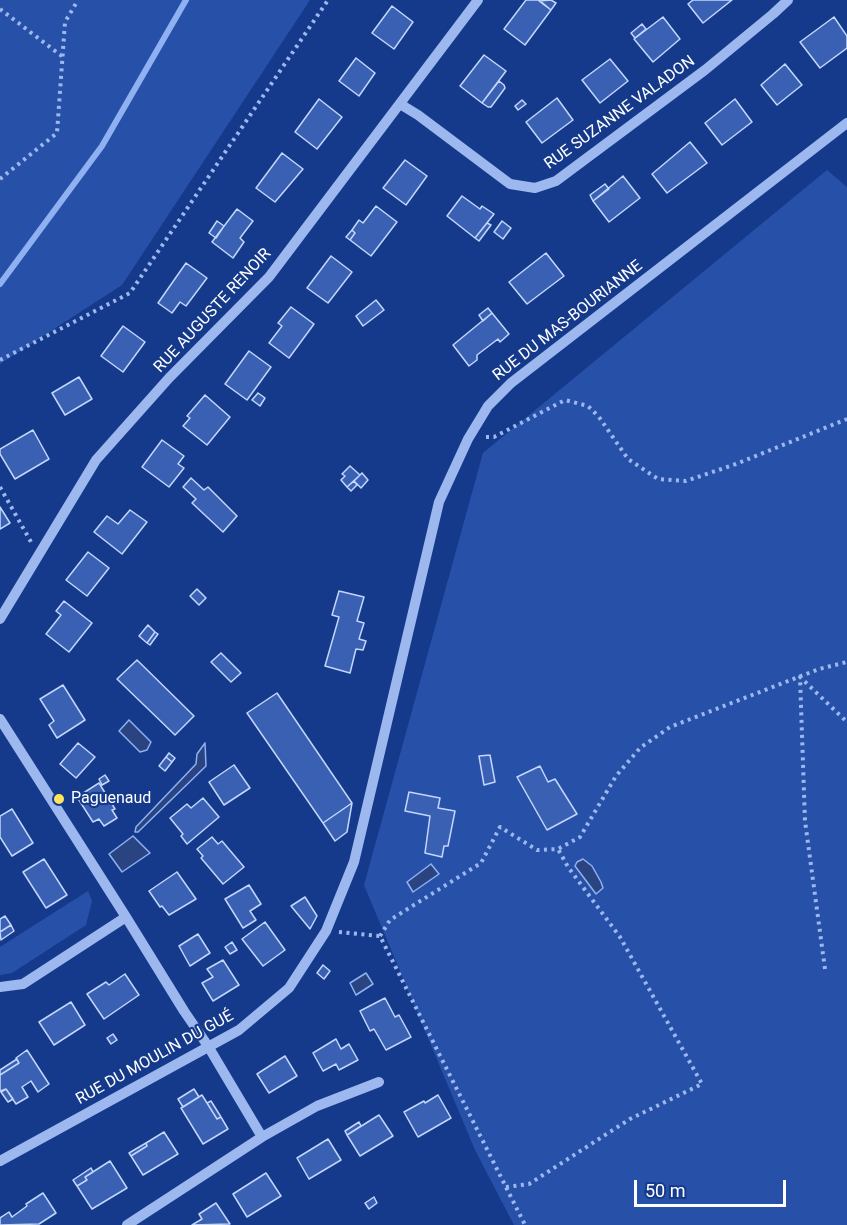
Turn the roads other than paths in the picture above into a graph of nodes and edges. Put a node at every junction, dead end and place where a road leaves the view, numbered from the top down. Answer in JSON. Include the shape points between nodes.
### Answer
{"nodes":[{"id":1,"x":478,"y":0,"type":"edge"},
{"id":2,"x":788,"y":0,"type":"edge"},
{"id":3,"x":400,"y":104,"type":"junction"},
{"id":4,"x":847,"y":123,"type":"edge"},
{"id":5,"x":0,"y":619,"type":"edge"},
{"id":6,"x":0,"y":719,"type":"edge"},
{"id":7,"x":354,"y":862,"type":"joint"},
{"id":8,"x":126,"y":917,"type":"junction"},
{"id":9,"x":0,"y":987,"type":"edge"},
{"id":10,"x":208,"y":1046,"type":"junction"},
{"id":11,"x":379,"y":1082,"type":"dead end"},
{"id":12,"x":262,"y":1137,"type":"junction"},
{"id":13,"x":0,"y":1161,"type":"edge"},
{"id":14,"x":127,"y":1225,"type":"edge"}],
"edges":[{"from":1,"to":3,"type":"street","name":"RUE AUGUSTE RENOIR"},
{"from":2,"to":3,"type":"street","name":"RUE SUZANNE VALADON","via":[[705,70],[556,181],[535,188],[510,184]]},
{"from":3,"to":5,"type":"street","name":"RUE AUGUSTE RENOIR","via":[[269,277],[169,378],[96,460]]},
{"from":4,"to":7,"type":"street","name":"RUE DU MAS-BOURIANNE","via":[[511,383],[488,406],[439,502]]},
{"from":6,"to":8,"type":"street"},
{"from":7,"to":10,"type":"street","name":"RUE DU MOULIN DU GUÉ","via":[[326,931],[289,988],[239,1030]]},
{"from":8,"to":9,"type":"street","via":[[22,984]]},
{"from":8,"to":10,"type":"street"},
{"from":10,"to":12,"type":"street"},
{"from":10,"to":13,"type":"street","name":"RUE DU MOULIN DU GUÉ"},
{"from":11,"to":12,"type":"street","via":[[317,1106]]},
{"from":12,"to":14,"type":"street"}]}
